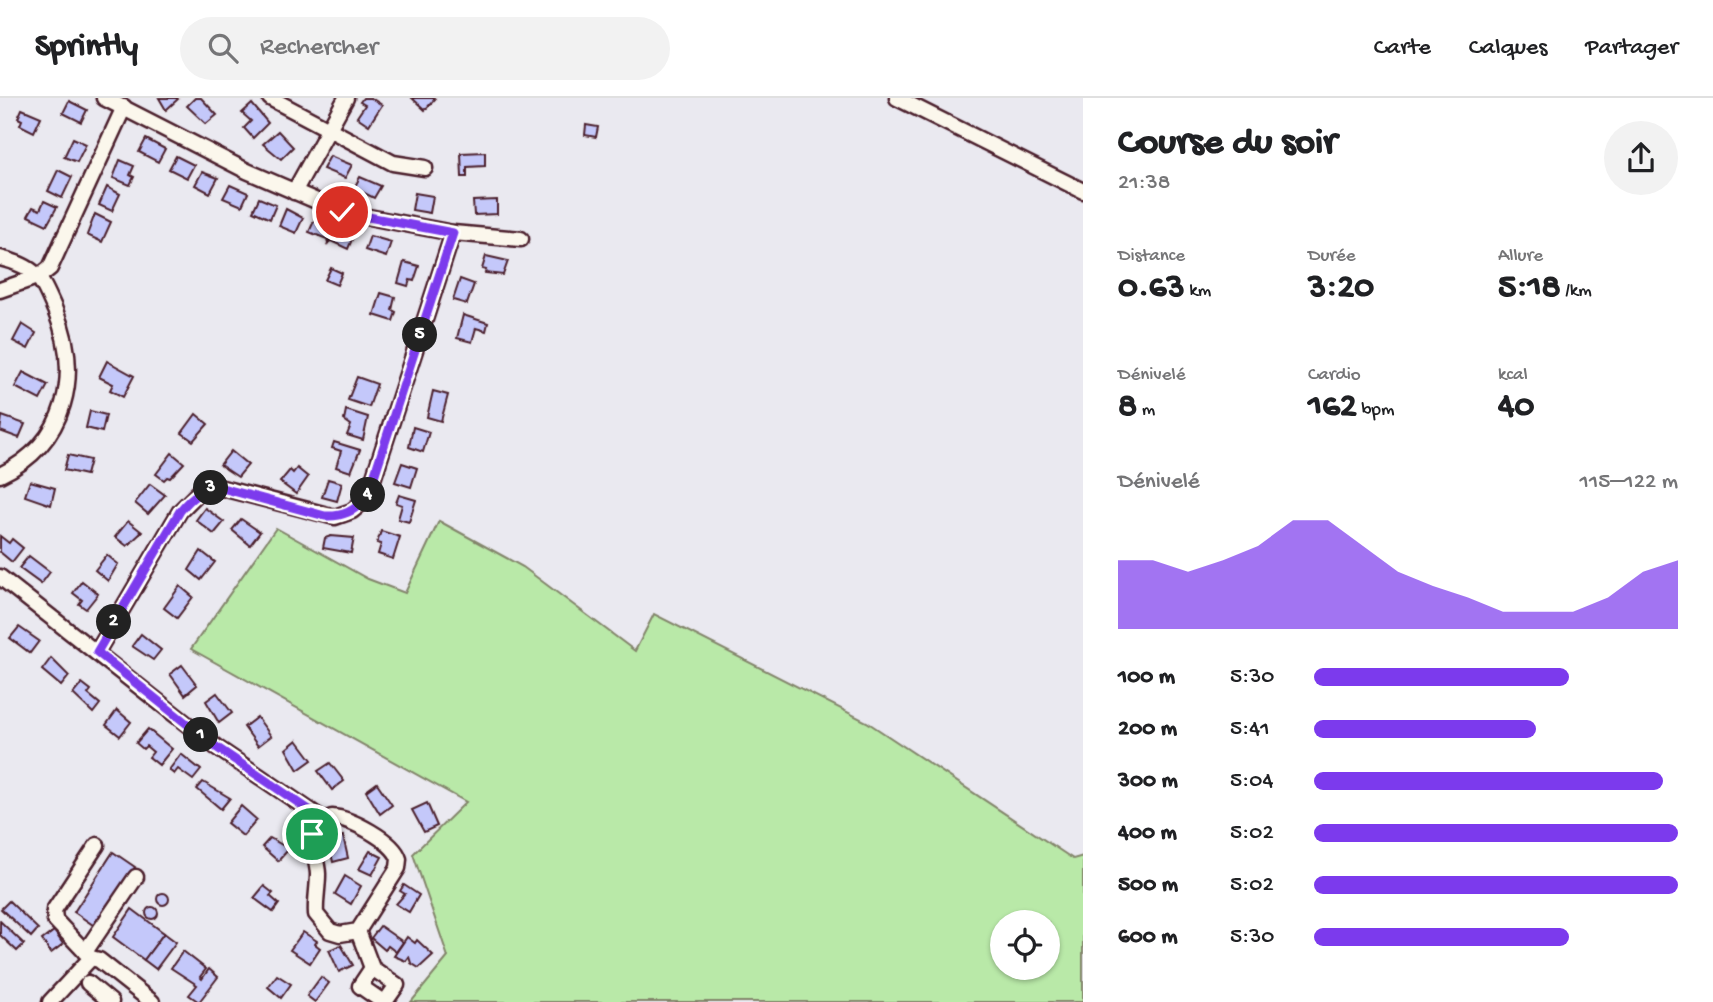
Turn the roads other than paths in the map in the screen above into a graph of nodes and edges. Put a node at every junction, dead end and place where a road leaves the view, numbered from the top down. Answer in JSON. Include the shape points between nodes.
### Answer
{"nodes":[{"id":1,"x":104,"y":98,"type":"edge"},
{"id":2,"x":270,"y":98,"type":"edge"},
{"id":3,"x":346,"y":98,"type":"edge"},
{"id":4,"x":897,"y":98,"type":"edge"},
{"id":5,"x":124,"y":107,"type":"junction"},
{"id":6,"x":327,"y":128,"type":"junction"},
{"id":7,"x":425,"y":168,"type":"dead end"},
{"id":8,"x":293,"y":191,"type":"junction"},
{"id":9,"x":1083,"y":191,"type":"edge"},
{"id":10,"x":453,"y":233,"type":"junction"},
{"id":11,"x":521,"y":239,"type":"dead end"},
{"id":12,"x":0,"y":258,"type":"edge"},
{"id":13,"x":40,"y":276,"type":"junction"},
{"id":14,"x":0,"y":290,"type":"edge"},
{"id":15,"x":0,"y":475,"type":"edge"},
{"id":16,"x":0,"y":577,"type":"edge"},
{"id":17,"x":97,"y":652,"type":"junction"},
{"id":18,"x":324,"y":820,"type":"junction"},
{"id":19,"x":97,"y":845,"type":"dead end"},
{"id":20,"x":136,"y":877,"type":"dead end"},
{"id":21,"x":358,"y":931,"type":"junction"},
{"id":22,"x":88,"y":955,"type":"junction"},
{"id":23,"x":372,"y":968,"type":"junction"},
{"id":24,"x":88,"y":983,"type":"dead end"},
{"id":25,"x":50,"y":1002,"type":"edge"},
{"id":26,"x":111,"y":1002,"type":"edge"},
{"id":27,"x":152,"y":1002,"type":"edge"},
{"id":28,"x":384,"y":1002,"type":"edge"}],
"edges":[{"from":1,"to":5,"type":"street"},
{"from":2,"to":6,"type":"street"},
{"from":3,"to":6,"type":"street"},
{"from":4,"to":9,"type":"street"},
{"from":5,"to":8,"type":"street"},
{"from":5,"to":13,"type":"street","via":[[57,256]]},
{"from":6,"to":7,"type":"street","via":[[393,163]]},
{"from":6,"to":8,"type":"street"},
{"from":8,"to":10,"type":"street","via":[[342,212]]},
{"from":10,"to":11,"type":"street"},
{"from":10,"to":17,"type":"street","via":[[367,498],[352,511],[335,517],[222,488],[200,492],[180,511]]},
{"from":12,"to":13,"type":"street","via":[[29,267]]},
{"from":13,"to":14,"type":"street"},
{"from":13,"to":15,"type":"street","via":[[64,334],[68,390],[43,442]]},
{"from":16,"to":17,"type":"street"},
{"from":17,"to":18,"type":"street","via":[[216,747]]},
{"from":18,"to":21,"type":"street","via":[[312,834],[318,869],[316,914],[330,931]]},
{"from":18,"to":21,"type":"street","via":[[349,820],[397,851],[398,868]]},
{"from":19,"to":22,"type":"street","via":[[53,915]]},
{"from":20,"to":22,"type":"street"},
{"from":21,"to":23,"type":"street"},
{"from":22,"to":25,"type":"street"},
{"from":22,"to":27,"type":"street"},
{"from":23,"to":28,"type":"street","via":[[360,986]]},
{"from":23,"to":28,"type":"street","via":[[397,985]]},
{"from":24,"to":26,"type":"street"}]}
